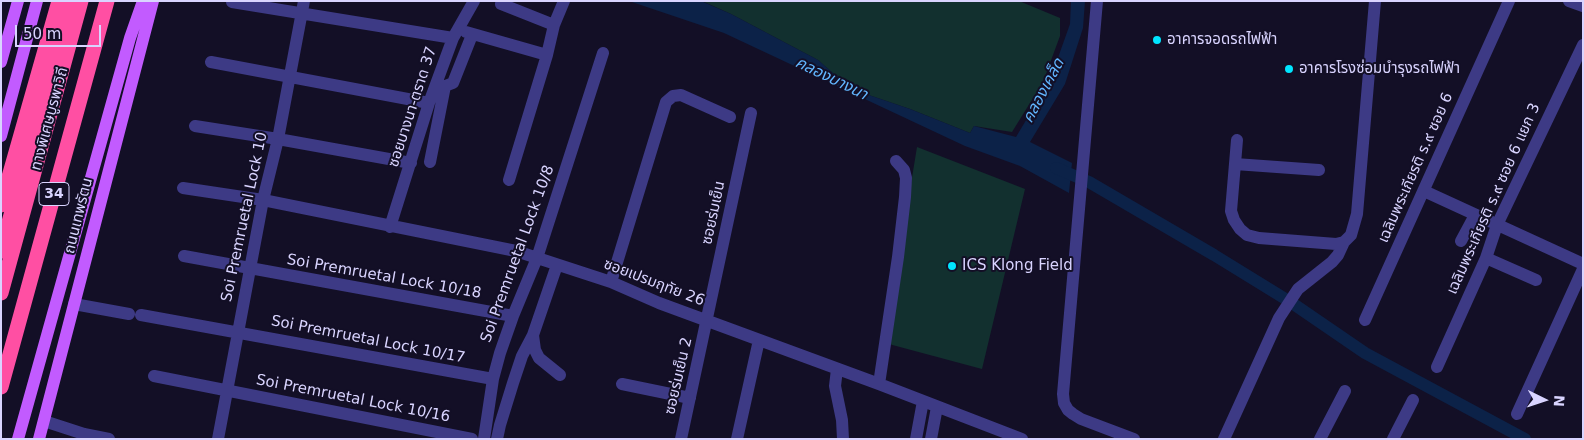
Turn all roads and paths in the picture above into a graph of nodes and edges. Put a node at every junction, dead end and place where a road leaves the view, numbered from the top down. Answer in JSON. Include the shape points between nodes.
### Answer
{"nodes":[{"id":1,"x":18,"y":1,"type":"edge"},
{"id":2,"x":37,"y":1,"type":"edge"},
{"id":3,"x":58,"y":1,"type":"edge"},
{"id":4,"x":70,"y":1,"type":"edge"},
{"id":5,"x":81,"y":1,"type":"edge"},
{"id":6,"x":100,"y":1,"type":"edge"},
{"id":7,"x":107,"y":1,"type":"edge"},
{"id":8,"x":143,"y":1,"type":"edge"},
{"id":9,"x":153,"y":1,"type":"edge"},
{"id":10,"x":474,"y":1,"type":"edge"},
{"id":11,"x":564,"y":1,"type":"edge"},
{"id":12,"x":1098,"y":1,"type":"edge"},
{"id":13,"x":1375,"y":1,"type":"edge"},
{"id":14,"x":1509,"y":1,"type":"edge"},
{"id":15,"x":1569,"y":1,"type":"edge"},
{"id":16,"x":232,"y":2,"type":"edge"},
{"id":17,"x":501,"y":4,"type":"dead end"},
{"id":18,"x":1583,"y":6,"type":"edge"},
{"id":19,"x":303,"y":7,"type":"edge"},
{"id":20,"x":554,"y":26,"type":"junction"},
{"id":21,"x":456,"y":34,"type":"junction"},
{"id":22,"x":472,"y":35,"type":"junction"},
{"id":23,"x":1583,"y":45,"type":"edge"},
{"id":24,"x":603,"y":53,"type":"dead end"},
{"id":25,"x":547,"y":56,"type":"junction"},
{"id":26,"x":1,"y":62,"type":"edge"},
{"id":27,"x":211,"y":62,"type":"dead end"},
{"id":28,"x":290,"y":77,"type":"junction"},
{"id":29,"x":429,"y":103,"type":"junction"},
{"id":30,"x":752,"y":113,"type":"dead end"},
{"id":31,"x":730,"y":117,"type":"dead end"},
{"id":32,"x":195,"y":126,"type":"dead end"},
{"id":33,"x":1,"y":136,"type":"edge"},
{"id":34,"x":278,"y":139,"type":"junction"},
{"id":35,"x":1237,"y":140,"type":"dead end"},
{"id":36,"x":896,"y":161,"type":"dead end"},
{"id":37,"x":430,"y":162,"type":"dead end"},
{"id":38,"x":411,"y":163,"type":"junction"},
{"id":39,"x":1235,"y":164,"type":"junction"},
{"id":40,"x":1319,"y":170,"type":"dead end"},
{"id":41,"x":509,"y":180,"type":"dead end"},
{"id":42,"x":183,"y":188,"type":"dead end"},
{"id":43,"x":1424,"y":191,"type":"junction"},
{"id":44,"x":263,"y":200,"type":"junction"},
{"id":45,"x":1,"y":205,"type":"edge"},
{"id":46,"x":1475,"y":215,"type":"junction"},
{"id":47,"x":1497,"y":225,"type":"junction"},
{"id":48,"x":390,"y":227,"type":"junction"},
{"id":49,"x":1461,"y":241,"type":"dead end"},
{"id":50,"x":1344,"y":242,"type":"junction"},
{"id":51,"x":1,"y":251,"type":"edge"},
{"id":52,"x":184,"y":256,"type":"dead end"},
{"id":53,"x":537,"y":258,"type":"junction"},
{"id":54,"x":1486,"y":258,"type":"junction"},
{"id":55,"x":1583,"y":264,"type":"edge"},
{"id":56,"x":557,"y":265,"type":"junction"},
{"id":57,"x":250,"y":269,"type":"junction"},
{"id":58,"x":1583,"y":269,"type":"edge"},
{"id":59,"x":1536,"y":280,"type":"dead end"},
{"id":60,"x":611,"y":282,"type":"junction"},
{"id":61,"x":1,"y":293,"type":"edge"},
{"id":62,"x":74,"y":304,"type":"junction"},
{"id":63,"x":512,"y":316,"type":"junction"},
{"id":64,"x":1365,"y":320,"type":"dead end"},
{"id":65,"x":708,"y":321,"type":"junction"},
{"id":66,"x":238,"y":332,"type":"junction"},
{"id":67,"x":533,"y":335,"type":"junction"},
{"id":68,"x":759,"y":340,"type":"junction"},
{"id":69,"x":1,"y":361,"type":"edge"},
{"id":70,"x":1437,"y":367,"type":"dead end"},
{"id":71,"x":837,"y":369,"type":"junction"},
{"id":72,"x":560,"y":375,"type":"dead end"},
{"id":73,"x":154,"y":376,"type":"dead end"},
{"id":74,"x":493,"y":380,"type":"junction"},
{"id":75,"x":622,"y":384,"type":"dead end"},
{"id":76,"x":879,"y":384,"type":"junction"},
{"id":77,"x":1,"y":387,"type":"edge"},
{"id":78,"x":1345,"y":391,"type":"dead end"},
{"id":79,"x":228,"y":392,"type":"junction"},
{"id":80,"x":690,"y":398,"type":"junction"},
{"id":81,"x":1413,"y":400,"type":"dead end"},
{"id":82,"x":923,"y":401,"type":"junction"},
{"id":83,"x":937,"y":407,"type":"junction"},
{"id":84,"x":1517,"y":414,"type":"dead end"},
{"id":85,"x":44,"y":421,"type":"junction"},
{"id":86,"x":18,"y":439,"type":"edge"},
{"id":87,"x":39,"y":439,"type":"edge"},
{"id":88,"x":109,"y":439,"type":"edge"},
{"id":89,"x":218,"y":439,"type":"edge"},
{"id":90,"x":472,"y":439,"type":"edge"},
{"id":91,"x":484,"y":439,"type":"edge"},
{"id":92,"x":498,"y":439,"type":"edge"},
{"id":93,"x":681,"y":439,"type":"edge"},
{"id":94,"x":737,"y":439,"type":"edge"},
{"id":95,"x":843,"y":439,"type":"edge"},
{"id":96,"x":916,"y":439,"type":"edge"},
{"id":97,"x":931,"y":439,"type":"edge"},
{"id":98,"x":1020,"y":439,"type":"edge"},
{"id":99,"x":1134,"y":439,"type":"edge"},
{"id":100,"x":1224,"y":439,"type":"edge"},
{"id":101,"x":1320,"y":439,"type":"edge"},
{"id":102,"x":1393,"y":439,"type":"edge"}],
"edges":[{"from":1,"to":26,"type":"main road"},
{"from":2,"to":33,"type":"main road"},
{"from":3,"to":45,"type":"highway"},
{"from":4,"to":51,"type":"highway"},
{"from":5,"to":61,"type":"highway","name":"ทางพิเศษบูรพาวิถี"},
{"from":6,"to":69,"type":"highway","name":"ทางพิเศษบูรพาวิถี"},
{"from":7,"to":77,"type":"highway","name":"ถนนเทพรัตน","number":"34"},
{"from":8,"to":86,"type":"main road"},
{"from":9,"to":62,"type":"main road","name":"ถนนเทพรัตน"},
{"from":10,"to":21,"type":"street","name":"ซอยบางนา-ตราด 37"},
{"from":11,"to":20,"type":"street"},
{"from":12,"to":99,"type":"street","via":[[1063,394],[1068,410],[1081,419]]},
{"from":13,"to":50,"type":"street","via":[[1358,214],[1351,235]]},
{"from":14,"to":43,"type":"street","name":"เฉลิมพระเกียรติ ร.๙ ซอย 6"},
{"from":15,"to":18,"type":"street"},
{"from":16,"to":19,"type":"street"},
{"from":17,"to":20,"type":"street"},
{"from":19,"to":21,"type":"street"},
{"from":19,"to":28,"type":"street","name":"Soi Premruetal Lock 10"},
{"from":20,"to":25,"type":"street"},
{"from":21,"to":22,"type":"street"},
{"from":21,"to":29,"type":"street","name":"ซอยบางนา-ตราด 37"},
{"from":22,"to":25,"type":"street"},
{"from":22,"to":37,"type":"street","via":[[453,83],[445,86]]},
{"from":23,"to":47,"type":"street","name":"เฉลิมพระเกียรติ ร.๙ ซอย 6 แยก 3"},
{"from":24,"to":53,"type":"street","name":"Soi Premruetal Lock 10/8"},
{"from":25,"to":41,"type":"street"},
{"from":27,"to":28,"type":"street"},
{"from":28,"to":29,"type":"street"},
{"from":28,"to":34,"type":"street","name":"Soi Premruetal Lock 10"},
{"from":29,"to":38,"type":"street","name":"ซอยบางนา-ตราด 37"},
{"from":30,"to":65,"type":"street","name":"ซอยร่มเย็น"},
{"from":31,"to":60,"type":"street","via":[[681,95],[666,102]]},
{"from":32,"to":34,"type":"street"},
{"from":34,"to":38,"type":"street"},
{"from":34,"to":44,"type":"street","name":"Soi Premruetal Lock 10"},
{"from":35,"to":39,"type":"street"},
{"from":36,"to":76,"type":"street","via":[[906,178],[905,197]]},
{"from":38,"to":48,"type":"street","name":"ซอยบางนา-ตราด 37"},
{"from":39,"to":40,"type":"street"},
{"from":39,"to":50,"type":"street","via":[[1231,211],[1247,235],[1336,244]]},
{"from":42,"to":44,"type":"street","name":"ซอยเปรมฤทัย 26"},
{"from":43,"to":46,"type":"street"},
{"from":43,"to":64,"type":"street","name":"เฉลิมพระเกียรติ ร.๙ ซอย 6"},
{"from":44,"to":48,"type":"street","name":"ซอยเปรมฤทัย 26"},
{"from":44,"to":57,"type":"street","name":"Soi Premruetal Lock 10"},
{"from":46,"to":47,"type":"street"},
{"from":46,"to":49,"type":"street"},
{"from":47,"to":54,"type":"street","name":"เฉลิมพระเกียรติ ร.๙ ซอย 6 แยก 3"},
{"from":47,"to":55,"type":"street"},
{"from":48,"to":53,"type":"street","name":"ซอยเปรมฤทัย 26","via":[[516,251]]},
{"from":50,"to":100,"type":"street","via":[[1332,262],[1298,289],[1279,318]]},
{"from":52,"to":57,"type":"street","name":"Soi Premruetal Lock 10/18"},
{"from":53,"to":56,"type":"street","name":"ซอยเปรมฤทัย 26"},
{"from":53,"to":63,"type":"street","name":"Soi Premruetal Lock 10/8"},
{"from":54,"to":59,"type":"street"},
{"from":54,"to":70,"type":"street","name":"เฉลิมพระเกียรติ ร.๙ ซอย 6 แยก 3"},
{"from":56,"to":60,"type":"street","name":"ซอยเปรมฤทัย 26"},
{"from":56,"to":67,"type":"street"},
{"from":57,"to":63,"type":"street","name":"Soi Premruetal Lock 10/18"},
{"from":57,"to":66,"type":"street","name":"Soi Premruetal Lock 10"},
{"from":58,"to":84,"type":"street"},
{"from":60,"to":65,"type":"street","name":"ซอยเปรมฤทัย 26"},
{"from":62,"to":66,"type":"street","name":"Soi Premruetal Lock 10/17"},
{"from":62,"to":85,"type":"main road","name":"ถนนเทพรัตน"},
{"from":63,"to":74,"type":"street","name":"Soi Premruetal Lock 10/8"},
{"from":65,"to":68,"type":"street","name":"ซอยเปรมฤทัย 26"},
{"from":65,"to":80,"type":"street","name":"ซอยร่มเย็น 2"},
{"from":66,"to":74,"type":"street","name":"Soi Premruetal Lock 10/17"},
{"from":66,"to":79,"type":"street","name":"Soi Premruetal Lock 10"},
{"from":67,"to":72,"type":"street","via":[[539,358]]},
{"from":67,"to":92,"type":"street","via":[[522,356]]},
{"from":68,"to":71,"type":"street","name":"ซอยเปรมฤทัย 26"},
{"from":68,"to":94,"type":"street"},
{"from":71,"to":76,"type":"street","name":"ซอยเปรมฤทัย 26"},
{"from":71,"to":95,"type":"street"},
{"from":73,"to":79,"type":"street","name":"Soi Premruetal Lock 10/16"},
{"from":74,"to":91,"type":"street","name":"Soi Premruetal Lock 10/8"},
{"from":75,"to":80,"type":"street"},
{"from":76,"to":82,"type":"street","name":"ซอยเปรมฤทัย 26"},
{"from":78,"to":101,"type":"street"},
{"from":79,"to":89,"type":"street","name":"Soi Premruetal Lock 10"},
{"from":79,"to":90,"type":"street","name":"Soi Premruetal Lock 10/16"},
{"from":80,"to":93,"type":"street","name":"ซอยร่มเย็น 2"},
{"from":81,"to":102,"type":"street"},
{"from":82,"to":83,"type":"street","name":"ซอยเปรมฤทัย 26"},
{"from":82,"to":96,"type":"street"},
{"from":83,"to":97,"type":"street"},
{"from":83,"to":98,"type":"street","name":"ซอยเปรมฤทัย 26"},
{"from":85,"to":87,"type":"main road","name":"ถนนเทพรัตน"},
{"from":85,"to":88,"type":"street"}]}
